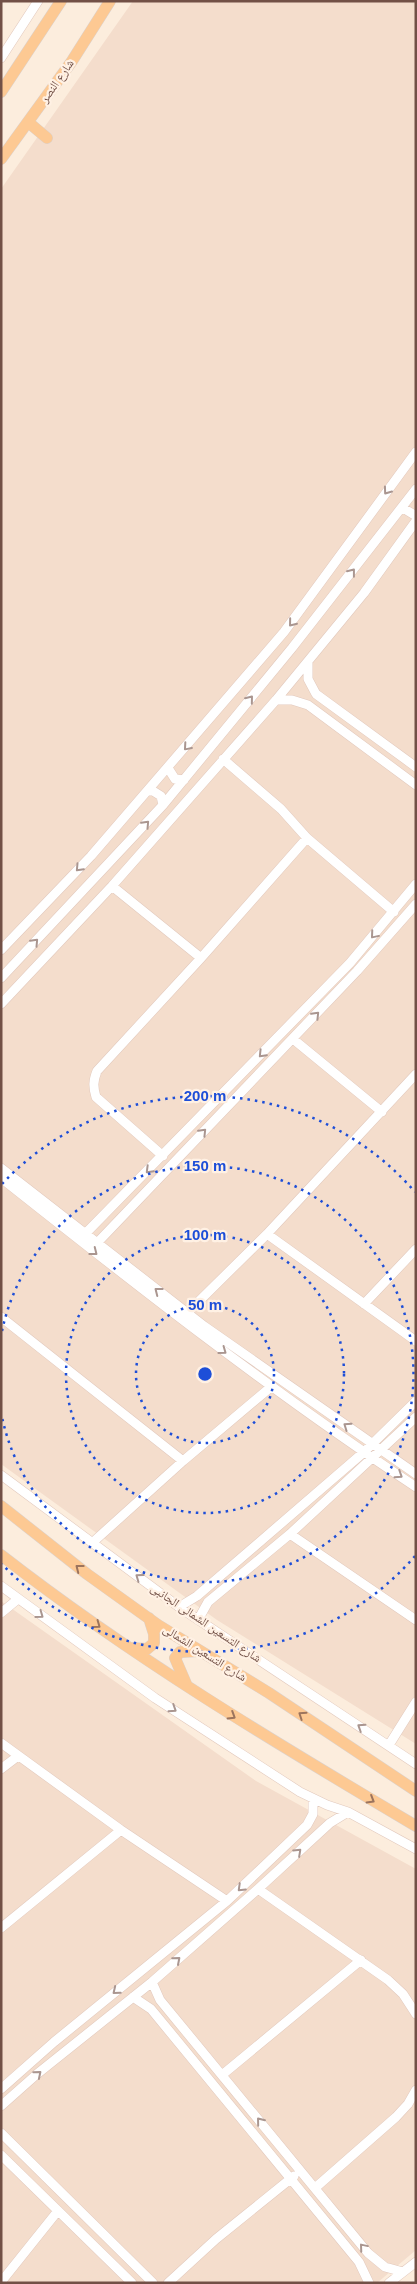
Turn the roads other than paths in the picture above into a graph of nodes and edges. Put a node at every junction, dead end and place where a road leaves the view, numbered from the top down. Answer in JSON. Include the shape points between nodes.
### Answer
{"nodes":[{"id":1,"x":38,"y":1,"type":"edge"},
{"id":2,"x":61,"y":1,"type":"edge"},
{"id":3,"x":110,"y":1,"type":"edge"},
{"id":4,"x":1,"y":58,"type":"edge"},
{"id":5,"x":1,"y":92,"type":"edge"},
{"id":6,"x":28,"y":122,"type":"junction"},
{"id":7,"x":47,"y":138,"type":"dead end"},
{"id":8,"x":1,"y":159,"type":"edge"},
{"id":9,"x":416,"y":452,"type":"edge"},
{"id":10,"x":416,"y":489,"type":"edge"},
{"id":11,"x":403,"y":508,"type":"junction"},
{"id":12,"x":416,"y":516,"type":"edge"},
{"id":13,"x":416,"y":521,"type":"edge"},
{"id":14,"x":308,"y":662,"type":"junction"},
{"id":15,"x":276,"y":700,"type":"junction"},
{"id":16,"x":223,"y":758,"type":"junction"},
{"id":17,"x":416,"y":767,"type":"edge"},
{"id":18,"x":168,"y":768,"type":"junction"},
{"id":19,"x":184,"y":780,"type":"junction"},
{"id":20,"x":416,"y":785,"type":"edge"},
{"id":21,"x":148,"y":791,"type":"junction"},
{"id":22,"x":163,"y":805,"type":"junction"},
{"id":23,"x":307,"y":838,"type":"junction"},
{"id":24,"x":416,"y":884,"type":"edge"},
{"id":25,"x":112,"y":886,"type":"junction"},
{"id":26,"x":416,"y":904,"type":"edge"},
{"id":27,"x":394,"y":912,"type":"junction"},
{"id":28,"x":1,"y":950,"type":"edge"},
{"id":29,"x":201,"y":958,"type":"junction"},
{"id":30,"x":1,"y":978,"type":"edge"},
{"id":31,"x":1,"y":1004,"type":"edge"},
{"id":32,"x":293,"y":1039,"type":"junction"},
{"id":33,"x":415,"y":1075,"type":"edge"},
{"id":34,"x":382,"y":1112,"type":"junction"},
{"id":35,"x":163,"y":1156,"type":"junction"},
{"id":36,"x":1,"y":1168,"type":"edge"},
{"id":37,"x":1,"y":1178,"type":"edge"},
{"id":38,"x":85,"y":1234,"type":"junction"},
{"id":39,"x":267,"y":1234,"type":"junction"},
{"id":40,"x":97,"y":1243,"type":"junction"},
{"id":41,"x":416,"y":1249,"type":"edge"},
{"id":42,"x":139,"y":1281,"type":"junction"},
{"id":43,"x":364,"y":1304,"type":"junction"},
{"id":44,"x":187,"y":1312,"type":"junction"},
{"id":45,"x":1,"y":1317,"type":"edge"},
{"id":46,"x":416,"y":1341,"type":"edge"},
{"id":47,"x":272,"y":1386,"type":"junction"},
{"id":48,"x":416,"y":1401,"type":"edge"},
{"id":49,"x":416,"y":1418,"type":"edge"},
{"id":50,"x":372,"y":1444,"type":"junction"},
{"id":51,"x":382,"y":1451,"type":"junction"},
{"id":52,"x":364,"y":1452,"type":"junction"},
{"id":53,"x":374,"y":1459,"type":"junction"},
{"id":54,"x":183,"y":1461,"type":"junction"},
{"id":55,"x":1,"y":1474,"type":"edge"},
{"id":56,"x":416,"y":1474,"type":"edge"},
{"id":57,"x":416,"y":1486,"type":"edge"},
{"id":58,"x":1,"y":1506,"type":"edge"},
{"id":59,"x":290,"y":1534,"type":"junction"},
{"id":60,"x":92,"y":1543,"type":"junction"},
{"id":61,"x":1,"y":1555,"type":"edge"},
{"id":62,"x":1,"y":1586,"type":"edge"},
{"id":63,"x":18,"y":1599,"type":"junction"},
{"id":64,"x":179,"y":1607,"type":"junction"},
{"id":65,"x":1,"y":1613,"type":"edge"},
{"id":66,"x":149,"y":1618,"type":"junction"},
{"id":67,"x":198,"y":1620,"type":"junction"},
{"id":68,"x":416,"y":1620,"type":"edge"},
{"id":69,"x":130,"y":1648,"type":"junction"},
{"id":70,"x":201,"y":1651,"type":"junction"},
{"id":71,"x":187,"y":1687,"type":"junction"},
{"id":72,"x":416,"y":1702,"type":"edge"},
{"id":73,"x":1,"y":1743,"type":"edge"},
{"id":74,"x":389,"y":1745,"type":"junction"},
{"id":75,"x":18,"y":1756,"type":"junction"},
{"id":76,"x":416,"y":1764,"type":"edge"},
{"id":77,"x":1,"y":1769,"type":"edge"},
{"id":78,"x":416,"y":1790,"type":"edge"},
{"id":79,"x":313,"y":1799,"type":"junction"},
{"id":80,"x":348,"y":1812,"type":"junction"},
{"id":81,"x":416,"y":1826,"type":"edge"},
{"id":82,"x":121,"y":1830,"type":"junction"},
{"id":83,"x":416,"y":1849,"type":"edge"},
{"id":84,"x":258,"y":1889,"type":"junction"},
{"id":85,"x":228,"y":1901,"type":"junction"},
{"id":86,"x":1,"y":1928,"type":"edge"},
{"id":87,"x":361,"y":1960,"type":"junction"},
{"id":88,"x":152,"y":1982,"type":"junction"},
{"id":89,"x":133,"y":1998,"type":"junction"},
{"id":90,"x":416,"y":2014,"type":"edge"},
{"id":91,"x":222,"y":2075,"type":"junction"},
{"id":92,"x":1,"y":2089,"type":"edge"},
{"id":93,"x":416,"y":2090,"type":"edge"},
{"id":94,"x":1,"y":2106,"type":"edge"},
{"id":95,"x":1,"y":2133,"type":"edge"},
{"id":96,"x":1,"y":2155,"type":"edge"},
{"id":97,"x":300,"y":2171,"type":"junction"},
{"id":98,"x":290,"y":2180,"type":"junction"},
{"id":99,"x":314,"y":2188,"type":"junction"},
{"id":100,"x":57,"y":2212,"type":"junction"},
{"id":101,"x":416,"y":2262,"type":"edge"},
{"id":102,"x":403,"y":2272,"type":"junction"},
{"id":103,"x":1,"y":2282,"type":"edge"},
{"id":104,"x":132,"y":2283,"type":"edge"},
{"id":105,"x":153,"y":2283,"type":"edge"},
{"id":106,"x":168,"y":2283,"type":"edge"},
{"id":107,"x":369,"y":2283,"type":"edge"},
{"id":108,"x":390,"y":2283,"type":"edge"}],
"edges":[{"from":1,"to":4,"type":"street"},
{"from":2,"to":5,"type":"main road"},
{"from":3,"to":6,"type":"main road","name":"شارع النصر"},
{"from":6,"to":7,"type":"main road"},
{"from":6,"to":8,"type":"main road","name":"شارع النصر"},
{"from":9,"to":18,"type":"street","one_way":true,"via":[[300,613]]},
{"from":10,"to":11,"type":"street"},
{"from":11,"to":12,"type":"street"},
{"from":19,"to":11,"type":"street","one_way":true},
{"from":13,"to":14,"type":"street"},
{"from":14,"to":15,"type":"street"},
{"from":14,"to":17,"type":"street","via":[[308,679],[316,694]]},
{"from":15,"to":16,"type":"street"},
{"from":15,"to":20,"type":"street","via":[[308,705]]},
{"from":16,"to":23,"type":"street","via":[[281,809]]},
{"from":16,"to":25,"type":"street"},
{"from":18,"to":19,"type":"street","via":[[175,779]]},
{"from":18,"to":21,"type":"street"},
{"from":19,"to":22,"type":"street"},
{"from":21,"to":22,"type":"street","via":[[161,796]]},
{"from":21,"to":28,"type":"street","one_way":true},
{"from":30,"to":22,"type":"street","one_way":true},
{"from":23,"to":27,"type":"street"},
{"from":23,"to":29,"type":"street"},
{"from":24,"to":27,"type":"street"},
{"from":25,"to":29,"type":"street"},
{"from":25,"to":31,"type":"street"},
{"from":32,"to":26,"type":"street","one_way":true},
{"from":27,"to":35,"type":"street","one_way":true,"via":[[350,963]]},
{"from":29,"to":35,"type":"street","via":[[97,1071],[94,1079],[96,1097],[102,1104]]},
{"from":32,"to":34,"type":"street"},
{"from":40,"to":32,"type":"street","one_way":true},
{"from":33,"to":34,"type":"street"},
{"from":34,"to":39,"type":"street"},
{"from":35,"to":38,"type":"street","one_way":true},
{"from":36,"to":38,"type":"street"},
{"from":37,"to":42,"type":"street","one_way":true},
{"from":38,"to":40,"type":"street"},
{"from":39,"to":43,"type":"street"},
{"from":39,"to":44,"type":"street"},
{"from":40,"to":42,"type":"street"},
{"from":41,"to":43,"type":"street"},
{"from":44,"to":42,"type":"street","one_way":true},
{"from":42,"to":47,"type":"street","one_way":true,"via":[[192,1329]]},
{"from":43,"to":46,"type":"street"},
{"from":50,"to":44,"type":"street","one_way":true},
{"from":45,"to":54,"type":"street"},
{"from":47,"to":52,"type":"street"},
{"from":47,"to":54,"type":"street"},
{"from":48,"to":50,"type":"street"},
{"from":49,"to":51,"type":"street"},
{"from":50,"to":51,"type":"street"},
{"from":50,"to":52,"type":"street"},
{"from":51,"to":53,"type":"street"},
{"from":51,"to":56,"type":"street"},
{"from":52,"to":53,"type":"street"},
{"from":52,"to":64,"type":"street","via":[[197,1596]]},
{"from":53,"to":57,"type":"street","one_way":true},
{"from":53,"to":59,"type":"street"},
{"from":54,"to":60,"type":"street"},
{"from":55,"to":60,"type":"street","name":"شارع التسعين الشمالى الجانبى"},
{"from":66,"to":58,"type":"main road","name":"شارع التسعين الشمالى","one_way":true},
{"from":59,"to":67,"type":"street","via":[[208,1602]]},
{"from":59,"to":68,"type":"street"},
{"from":64,"to":60,"type":"street","name":"شارع التسعين الشمالى الجانبى","one_way":true},
{"from":61,"to":69,"type":"main road","one_way":true},
{"from":62,"to":63,"type":"street"},
{"from":63,"to":65,"type":"street"},
{"from":63,"to":79,"type":"street","one_way":true,"via":[[155,1698]]},
{"from":64,"to":67,"type":"street","name":"شارع التسعين الشمالى الجانبى"},
{"from":66,"to":69,"type":"main road","via":[[154,1643],[147,1649]]},
{"from":66,"to":70,"type":"main road","name":"شارع التسعين الشمالى"},
{"from":74,"to":67,"type":"street","name":"شارع التسعين الشمالى الجانبى","one_way":true},
{"from":69,"to":71,"type":"main road"},
{"from":70,"to":71,"type":"main road","via":[[180,1652],[175,1658]]},
{"from":78,"to":70,"type":"main road","name":"شارع التسعين الشمالى","one_way":true},
{"from":71,"to":81,"type":"main road","one_way":true},
{"from":72,"to":74,"type":"street"},
{"from":73,"to":75,"type":"street"},
{"from":74,"to":76,"type":"street","name":"شارع التسعين الشمالى الجانبى"},
{"from":75,"to":77,"type":"street"},
{"from":75,"to":82,"type":"street"},
{"from":79,"to":80,"type":"street"},
{"from":79,"to":85,"type":"street","one_way":true,"via":[[313,1814],[307,1825]]},
{"from":80,"to":83,"type":"street"},
{"from":84,"to":80,"type":"street","one_way":true,"via":[[330,1823]]},
{"from":82,"to":85,"type":"street"},
{"from":82,"to":86,"type":"street"},
{"from":84,"to":87,"type":"street"},
{"from":88,"to":84,"type":"street","one_way":true},
{"from":85,"to":92,"type":"street","one_way":true},
{"from":87,"to":90,"type":"street","via":[[403,1994]]},
{"from":87,"to":91,"type":"street"},
{"from":88,"to":89,"type":"street"},
{"from":88,"to":91,"type":"street","via":[[160,2000]]},
{"from":94,"to":89,"type":"street","one_way":true},
{"from":89,"to":98,"type":"street","via":[[151,2009]]},
{"from":97,"to":91,"type":"street","one_way":true},
{"from":93,"to":99,"type":"street","via":[[396,2117]]},
{"from":95,"to":105,"type":"street"},
{"from":96,"to":100,"type":"street"},
{"from":97,"to":98,"type":"street"},
{"from":97,"to":99,"type":"street"},
{"from":98,"to":106,"type":"street","via":[[216,2239]]},
{"from":98,"to":107,"type":"street","via":[[359,2262]]},
{"from":102,"to":99,"type":"street","one_way":true,"via":[[393,2271],[377,2262]]},
{"from":100,"to":103,"type":"street"},
{"from":100,"to":104,"type":"street"},
{"from":101,"to":102,"type":"street"},
{"from":102,"to":108,"type":"street"}]}
